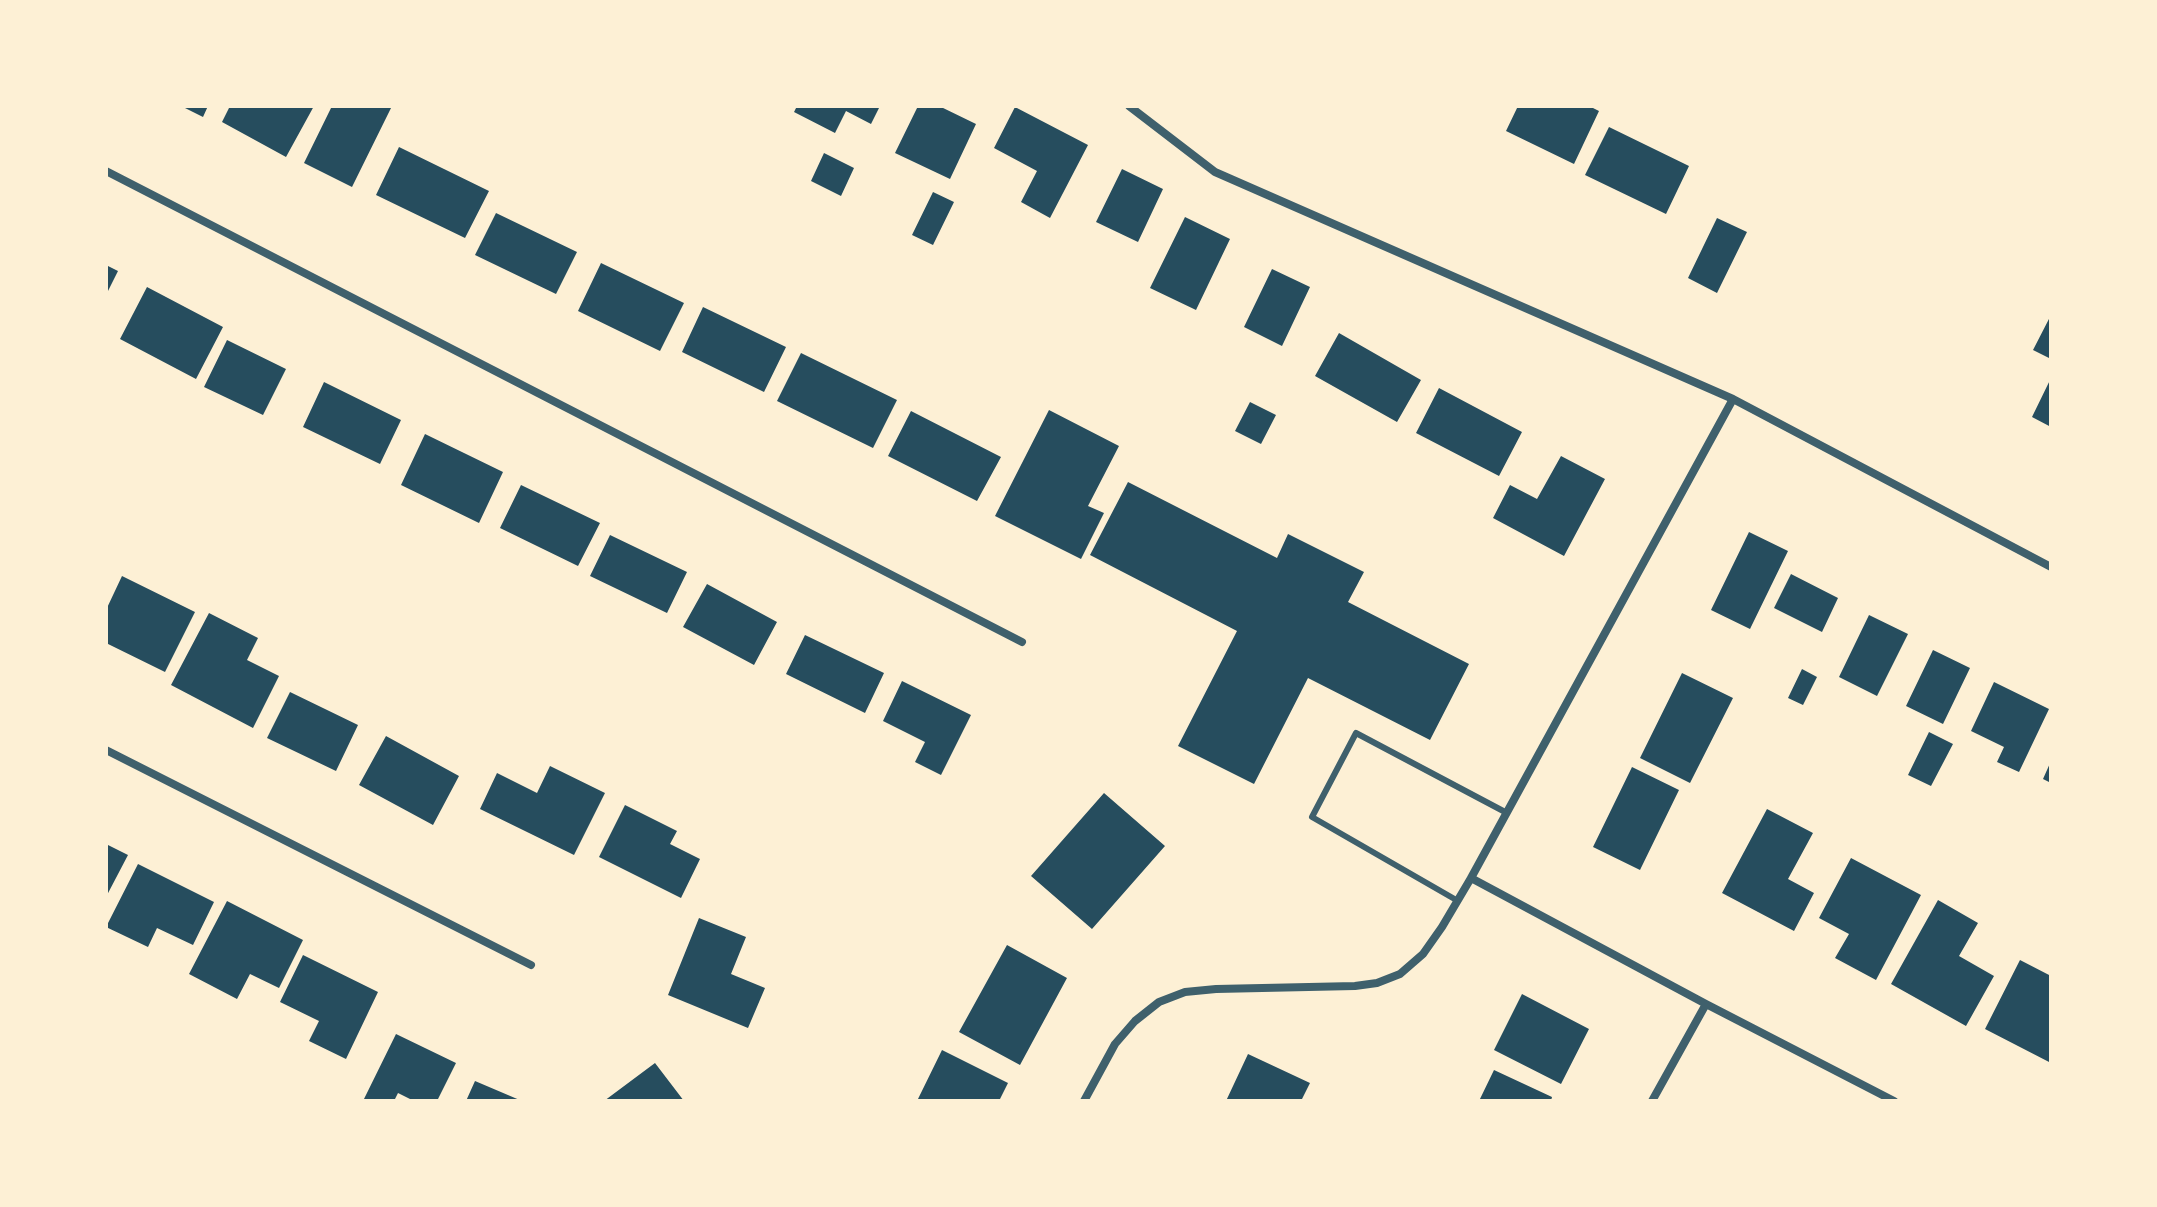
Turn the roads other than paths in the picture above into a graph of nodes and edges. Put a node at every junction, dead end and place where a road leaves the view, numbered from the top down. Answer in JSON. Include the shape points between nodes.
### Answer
{"nodes":[{"id":1,"x":1129,"y":106,"type":"edge"},
{"id":2,"x":106,"y":171,"type":"edge"},
{"id":3,"x":1733,"y":399,"type":"junction"},
{"id":4,"x":2051,"y":567,"type":"edge"},
{"id":5,"x":1022,"y":642,"type":"dead end"},
{"id":6,"x":106,"y":750,"type":"edge"},
{"id":7,"x":1507,"y":813,"type":"junction"},
{"id":8,"x":1471,"y":878,"type":"junction"},
{"id":9,"x":1458,"y":901,"type":"junction"},
{"id":10,"x":531,"y":965,"type":"dead end"},
{"id":11,"x":1706,"y":1004,"type":"junction"},
{"id":12,"x":1084,"y":1101,"type":"edge"},
{"id":13,"x":1652,"y":1101,"type":"edge"},
{"id":14,"x":1894,"y":1101,"type":"edge"}],
"edges":[{"from":1,"to":3,"type":"street","via":[[1215,172]]},
{"from":2,"to":5,"type":"street"},
{"from":3,"to":4,"type":"street"},
{"from":3,"to":7,"type":"street"},
{"from":6,"to":10,"type":"street"},
{"from":7,"to":8,"type":"street"},
{"from":7,"to":9,"type":"lane","via":[[1356,733],[1312,817]]},
{"from":8,"to":9,"type":"street"},
{"from":8,"to":11,"type":"street"},
{"from":9,"to":12,"type":"street","via":[[1423,954],[1400,974],[1377,983],[1216,989],[1159,1002],[1115,1044]]},
{"from":11,"to":13,"type":"street"},
{"from":11,"to":14,"type":"street"}]}
